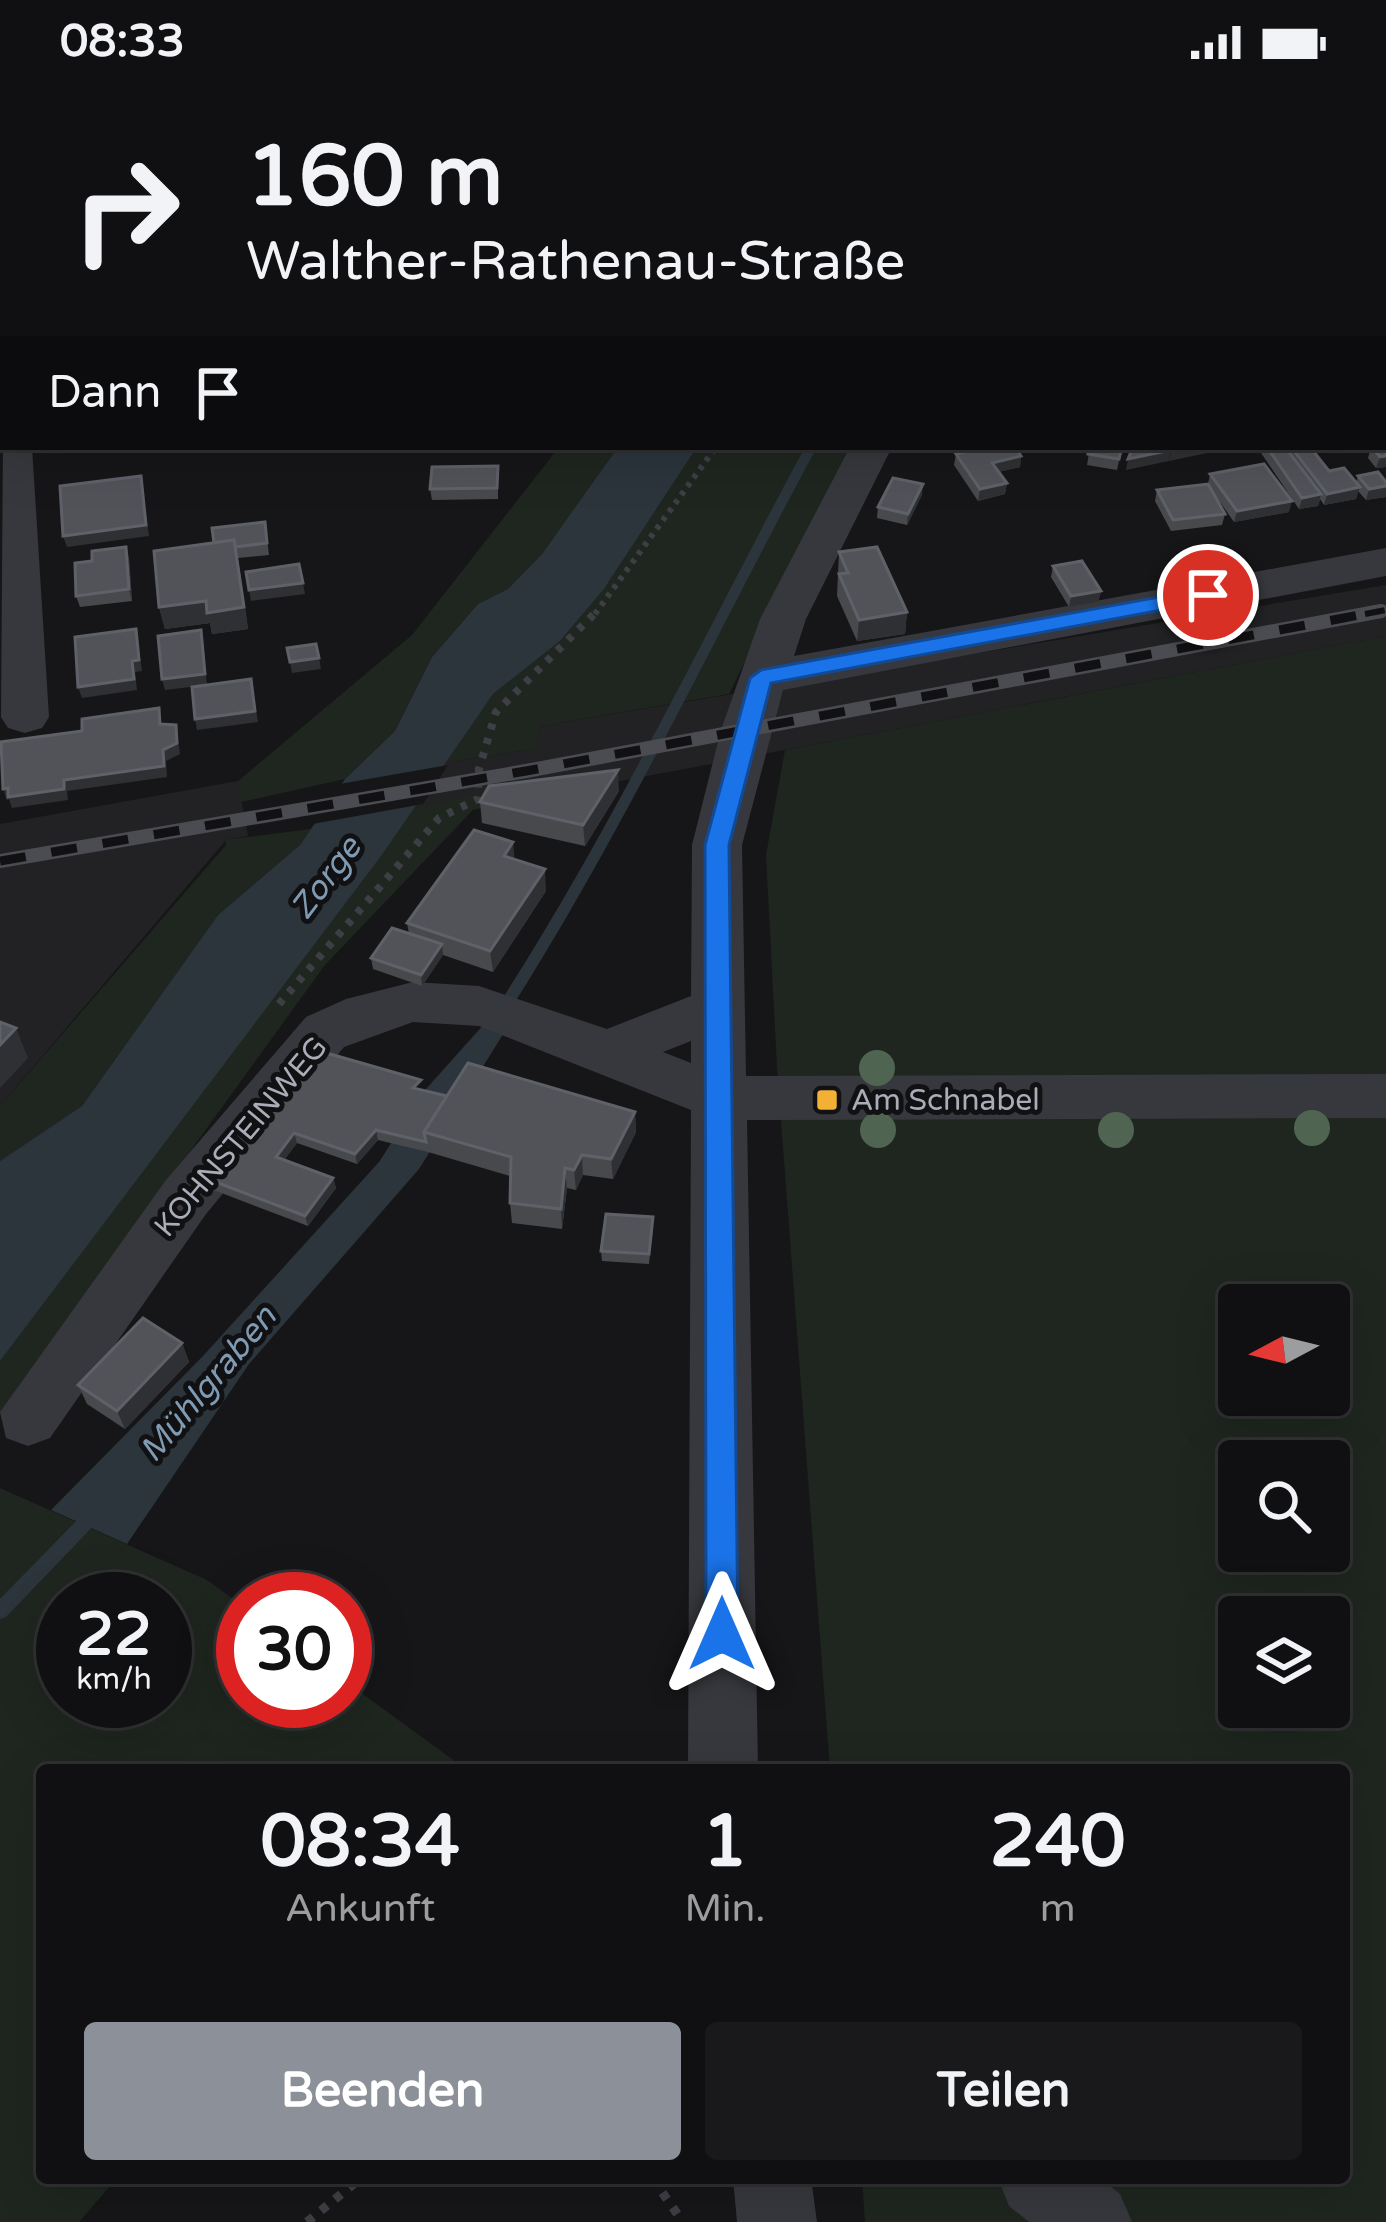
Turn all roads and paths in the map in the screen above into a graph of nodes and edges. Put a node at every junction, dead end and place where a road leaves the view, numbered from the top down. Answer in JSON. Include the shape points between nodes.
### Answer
{"nodes":[{"id":1,"x":11,"y":450,"type":"edge"},
{"id":2,"x":714,"y":450,"type":"edge"},
{"id":3,"x":869,"y":450,"type":"edge"},
{"id":4,"x":1386,"y":562,"type":"edge"},
{"id":5,"x":761,"y":678,"type":"junction"},
{"id":6,"x":26,"y":717,"type":"dead end"},
{"id":7,"x":719,"y":1007,"type":"junction"},
{"id":8,"x":325,"y":1032,"type":"junction"},
{"id":9,"x":604,"y":1053,"type":"junction"},
{"id":10,"x":1386,"y":1096,"type":"edge"},
{"id":11,"x":720,"y":1098,"type":"junction"},
{"id":12,"x":28,"y":1419,"type":"dead end"},
{"id":13,"x":723,"y":1764,"type":"edge"},
{"id":14,"x":354,"y":2184,"type":"edge"},
{"id":15,"x":656,"y":2184,"type":"edge"},
{"id":16,"x":773,"y":2184,"type":"edge"},
{"id":17,"x":1044,"y":2184,"type":"edge"},
{"id":18,"x":307,"y":2222,"type":"edge"},
{"id":19,"x":683,"y":2222,"type":"edge"},
{"id":20,"x":778,"y":2222,"type":"edge"},
{"id":21,"x":1092,"y":2222,"type":"edge"}],
"edges":[{"from":1,"to":6,"type":"street"},
{"from":2,"to":8,"type":"path","via":[[585,627],[496,712],[478,800],[439,818],[281,998],[273,1017]]},
{"from":3,"to":5,"type":"street"},
{"from":4,"to":5,"type":"street"},
{"from":5,"to":7,"type":"street","via":[[717,845]]},
{"from":7,"to":9,"type":"street"},
{"from":7,"to":11,"type":"street"},
{"from":8,"to":9,"type":"street","name":"KOHNSTEINWEG","via":[[412,1002],[479,1006]]},
{"from":8,"to":12,"type":"street","name":"KOHNSTEINWEG","via":[[186,1197]]},
{"from":9,"to":11,"type":"street","name":"KOHNSTEINWEG"},
{"from":10,"to":11,"type":"street"},
{"from":11,"to":13,"type":"street"},
{"from":14,"to":18,"type":"path"},
{"from":15,"to":19,"type":"path"},
{"from":16,"to":20,"type":"street"},
{"from":17,"to":21,"type":"street"}]}
